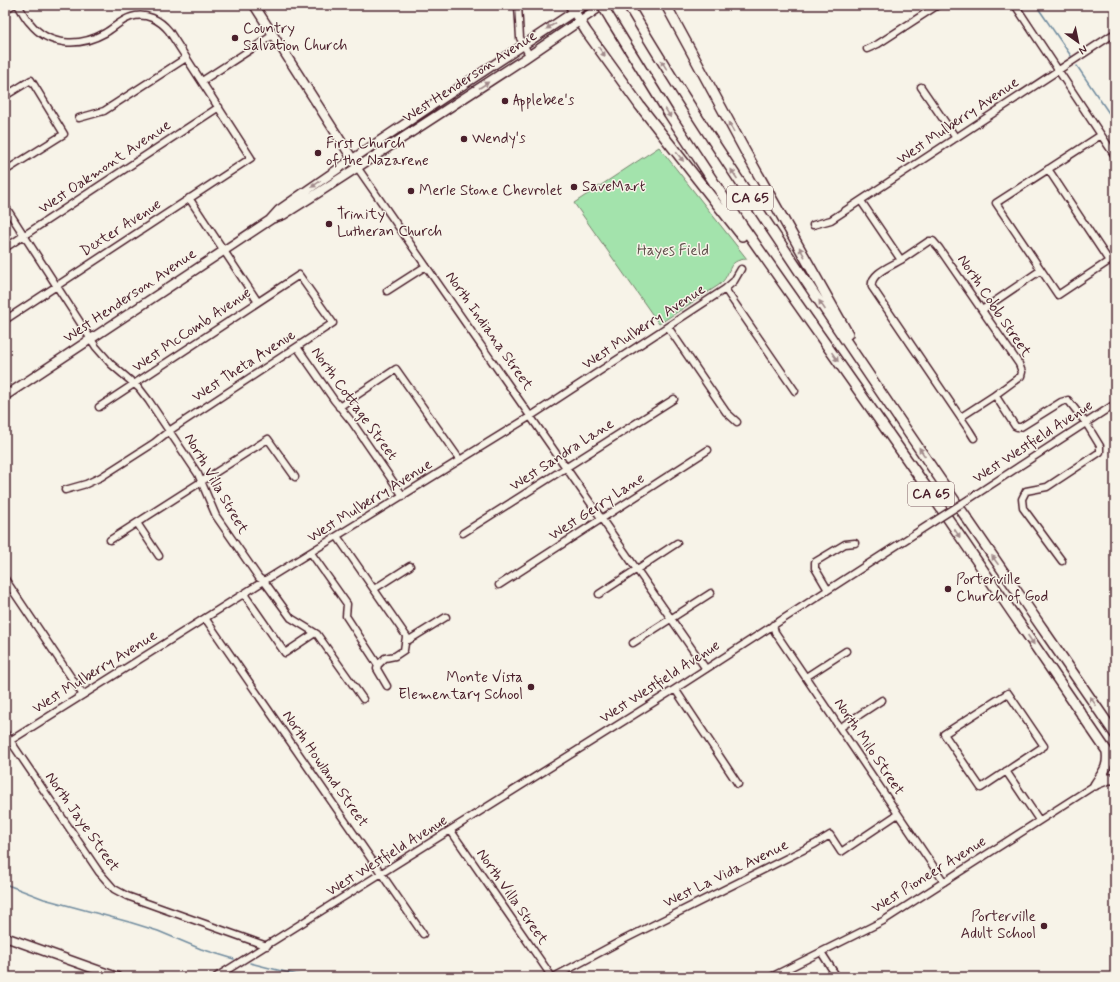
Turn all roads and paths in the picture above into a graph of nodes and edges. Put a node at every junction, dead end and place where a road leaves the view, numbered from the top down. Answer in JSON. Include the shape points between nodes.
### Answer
{"nodes":[{"id":1,"x":12,"y":5,"type":"edge"},
{"id":2,"x":18,"y":5,"type":"edge"},
{"id":3,"x":254,"y":5,"type":"edge"},
{"id":4,"x":518,"y":5,"type":"edge"},
{"id":5,"x":584,"y":5,"type":"edge"},
{"id":6,"x":603,"y":5,"type":"edge"},
{"id":7,"x":666,"y":5,"type":"edge"},
{"id":8,"x":938,"y":5,"type":"edge"},
{"id":9,"x":1015,"y":5,"type":"edge"},
{"id":10,"x":629,"y":7,"type":"edge"},
{"id":11,"x":572,"y":8,"type":"edge"},
{"id":12,"x":5,"y":10,"type":"edge"},
{"id":13,"x":580,"y":21,"type":"junction"},
{"id":14,"x":1115,"y":33,"type":"edge"},
{"id":15,"x":273,"y":35,"type":"junction"},
{"id":16,"x":523,"y":45,"type":"junction"},
{"id":17,"x":867,"y":49,"type":"dead end"},
{"id":18,"x":529,"y":55,"type":"junction"},
{"id":19,"x":504,"y":57,"type":"junction"},
{"id":20,"x":186,"y":58,"type":"junction"},
{"id":21,"x":1058,"y":70,"type":"junction"},
{"id":22,"x":202,"y":82,"type":"junction"},
{"id":23,"x":920,"y":87,"type":"dead end"},
{"id":24,"x":5,"y":96,"type":"edge"},
{"id":25,"x":457,"y":103,"type":"junction"},
{"id":26,"x":219,"y":107,"type":"junction"},
{"id":27,"x":430,"y":108,"type":"junction"},
{"id":28,"x":80,"y":118,"type":"dead end"},
{"id":29,"x":1101,"y":135,"type":"junction"},
{"id":30,"x":403,"y":137,"type":"junction"},
{"id":31,"x":956,"y":138,"type":"junction"},
{"id":32,"x":1115,"y":156,"type":"edge"},
{"id":33,"x":352,"y":159,"type":"junction"},
{"id":34,"x":358,"y":167,"type":"junction"},
{"id":35,"x":1048,"y":169,"type":"junction"},
{"id":36,"x":5,"y":171,"type":"edge"},
{"id":37,"x":189,"y":198,"type":"junction"},
{"id":38,"x":861,"y":201,"type":"junction"},
{"id":39,"x":5,"y":206,"type":"edge"},
{"id":40,"x":270,"y":220,"type":"junction"},
{"id":41,"x":813,"y":225,"type":"dead end"},
{"id":42,"x":24,"y":236,"type":"junction"},
{"id":43,"x":5,"y":248,"type":"edge"},
{"id":44,"x":224,"y":250,"type":"junction"},
{"id":45,"x":1112,"y":259,"type":"edge"},
{"id":46,"x":901,"y":260,"type":"junction"},
{"id":47,"x":426,"y":266,"type":"junction"},
{"id":48,"x":741,"y":269,"type":"dead end"},
{"id":49,"x":1041,"y":270,"type":"junction"},
{"id":50,"x":56,"y":286,"type":"junction"},
{"id":51,"x":725,"y":289,"type":"junction"},
{"id":52,"x":387,"y":291,"type":"dead end"},
{"id":53,"x":258,"y":302,"type":"junction"},
{"id":54,"x":982,"y":310,"type":"junction"},
{"id":55,"x":5,"y":320,"type":"edge"},
{"id":56,"x":332,"y":324,"type":"joint"},
{"id":57,"x":812,"y":325,"type":"junction"},
{"id":58,"x":668,"y":327,"type":"junction"},
{"id":59,"x":90,"y":339,"type":"junction"},
{"id":60,"x":297,"y":347,"type":"junction"},
{"id":61,"x":134,"y":384,"type":"junction"},
{"id":62,"x":875,"y":384,"type":"junction"},
{"id":63,"x":795,"y":391,"type":"dead end"},
{"id":64,"x":995,"y":395,"type":"junction"},
{"id":65,"x":5,"y":396,"type":"edge"},
{"id":66,"x":674,"y":398,"type":"dead end"},
{"id":67,"x":1115,"y":404,"type":"edge"},
{"id":68,"x":339,"y":407,"type":"junction"},
{"id":69,"x":99,"y":408,"type":"dead end"},
{"id":70,"x":531,"y":416,"type":"junction"},
{"id":71,"x":961,"y":417,"type":"junction"},
{"id":72,"x":737,"y":422,"type":"dead end"},
{"id":73,"x":1086,"y":423,"type":"junction"},
{"id":74,"x":169,"y":430,"type":"junction"},
{"id":75,"x":974,"y":438,"type":"dead end"},
{"id":76,"x":708,"y":450,"type":"dead end"},
{"id":77,"x":460,"y":460,"type":"junction"},
{"id":78,"x":567,"y":468,"type":"junction"},
{"id":79,"x":295,"y":477,"type":"dead end"},
{"id":80,"x":202,"y":481,"type":"junction"},
{"id":81,"x":66,"y":490,"type":"dead end"},
{"id":82,"x":403,"y":496,"type":"junction"},
{"id":83,"x":602,"y":520,"type":"junction"},
{"id":84,"x":137,"y":523,"type":"junction"},
{"id":85,"x":463,"y":533,"type":"dead end"},
{"id":86,"x":338,"y":536,"type":"junction"},
{"id":87,"x":110,"y":540,"type":"dead end"},
{"id":88,"x":677,"y":543,"type":"dead end"},
{"id":89,"x":855,"y":543,"type":"dead end"},
{"id":90,"x":311,"y":552,"type":"junction"},
{"id":91,"x":159,"y":556,"type":"dead end"},
{"id":92,"x":1062,"y":561,"type":"dead end"},
{"id":93,"x":410,"y":566,"type":"dead end"},
{"id":94,"x":637,"y":570,"type":"junction"},
{"id":95,"x":5,"y":579,"type":"edge"},
{"id":96,"x":264,"y":581,"type":"junction"},
{"id":97,"x":499,"y":585,"type":"dead end"},
{"id":98,"x":374,"y":589,"type":"junction"},
{"id":99,"x":828,"y":590,"type":"junction"},
{"id":100,"x":711,"y":593,"type":"dead end"},
{"id":101,"x":244,"y":594,"type":"junction"},
{"id":102,"x":599,"y":594,"type":"dead end"},
{"id":103,"x":446,"y":617,"type":"dead end"},
{"id":104,"x":205,"y":618,"type":"junction"},
{"id":105,"x":671,"y":619,"type":"junction"},
{"id":106,"x":773,"y":625,"type":"junction"},
{"id":107,"x":315,"y":633,"type":"junction"},
{"id":108,"x":408,"y":639,"type":"junction"},
{"id":109,"x":633,"y":643,"type":"dead end"},
{"id":110,"x":846,"y":651,"type":"dead end"},
{"id":111,"x":378,"y":665,"type":"junction"},
{"id":112,"x":706,"y":669,"type":"junction"},
{"id":113,"x":806,"y":677,"type":"junction"},
{"id":114,"x":387,"y":686,"type":"dead end"},
{"id":115,"x":674,"y":689,"type":"junction"},
{"id":116,"x":83,"y":695,"type":"junction"},
{"id":117,"x":363,"y":700,"type":"dead end"},
{"id":118,"x":882,"y":700,"type":"dead end"},
{"id":119,"x":841,"y":727,"type":"junction"},
{"id":120,"x":5,"y":733,"type":"edge"},
{"id":121,"x":1115,"y":734,"type":"edge"},
{"id":122,"x":8,"y":742,"type":"edge"},
{"id":123,"x":1107,"y":751,"type":"junction"},
{"id":124,"x":1115,"y":763,"type":"edge"},
{"id":125,"x":1006,"y":771,"type":"junction"},
{"id":126,"x":1115,"y":779,"type":"edge"},
{"id":127,"x":738,"y":784,"type":"dead end"},
{"id":128,"x":1095,"y":784,"type":"junction"},
{"id":129,"x":898,"y":814,"type":"junction"},
{"id":130,"x":1039,"y":820,"type":"junction"},
{"id":131,"x":451,"y":831,"type":"junction"},
{"id":132,"x":382,"y":874,"type":"junction"},
{"id":133,"x":944,"y":882,"type":"junction"},
{"id":134,"x":424,"y":934,"type":"dead end"},
{"id":135,"x":5,"y":937,"type":"edge"},
{"id":136,"x":266,"y":946,"type":"junction"},
{"id":137,"x":821,"y":952,"type":"junction"},
{"id":138,"x":117,"y":977,"type":"edge"},
{"id":139,"x":216,"y":977,"type":"edge"},
{"id":140,"x":553,"y":977,"type":"edge"},
{"id":141,"x":771,"y":977,"type":"edge"},
{"id":142,"x":837,"y":977,"type":"edge"}],
"edges":[{"from":1,"to":12,"type":"street"},
{"from":2,"to":20,"type":"street","via":[[39,32],[68,44],[93,39],[132,17],[143,15],[154,18],[169,30]]},
{"from":3,"to":15,"type":"main road","name":"North Indiana Street"},
{"from":4,"to":16,"type":"street","via":[[520,38]]},
{"from":5,"to":11,"type":"main road","name":"West Henderson Avenue"},
{"from":6,"to":13,"type":"main road","name":"West Henderson Avenue"},
{"from":6,"to":57,"type":"highway","number":"CA 65","one_way":true,"bridge":true,"via":[[692,150]]},
{"from":62,"to":7,"type":"highway","one_way":true},
{"from":8,"to":17,"type":"street"},
{"from":9,"to":21,"type":"street"},
{"from":62,"to":10,"type":"highway","number":"CA 65","one_way":true,"via":[[704,127]]},
{"from":11,"to":13,"type":"highway"},
{"from":11,"to":16,"type":"main road","name":"West Henderson Avenue","one_way":true},
{"from":13,"to":18,"type":"main road","name":"West Henderson Avenue"},
{"from":13,"to":57,"type":"highway","one_way":true,"via":[[663,136],[792,303]]},
{"from":14,"to":21,"type":"street","name":"West Mulberry Avenue"},
{"from":15,"to":22,"type":"street"},
{"from":15,"to":33,"type":"main road","name":"North Indiana Street"},
{"from":16,"to":18,"type":"street"},
{"from":16,"to":19,"type":"main road","name":"West Henderson Avenue"},
{"from":25,"to":18,"type":"main road","name":"West Henderson Avenue","one_way":true},
{"from":19,"to":25,"type":"main road","via":[[499,65],[463,90],[458,96]]},
{"from":19,"to":27,"type":"main road","name":"West Henderson Avenue"},
{"from":20,"to":22,"type":"street"},
{"from":20,"to":28,"type":"street","via":[[104,111]]},
{"from":21,"to":29,"type":"street"},
{"from":21,"to":31,"type":"street","name":"West Mulberry Avenue"},
{"from":22,"to":26,"type":"street"},
{"from":23,"to":31,"type":"street"},
{"from":24,"to":36,"type":"street","via":[[30,80],[64,134]]},
{"from":25,"to":30,"type":"main road","name":"West Henderson Avenue"},
{"from":26,"to":37,"type":"street","name":"Dexter Avenue","via":[[251,158]]},
{"from":26,"to":42,"type":"street","name":"West Oakmont Avenue"},
{"from":27,"to":30,"type":"main road","via":[[432,111],[427,117]]},
{"from":27,"to":33,"type":"main road","name":"West Henderson Avenue"},
{"from":29,"to":32,"type":"street"},
{"from":29,"to":35,"type":"street"},
{"from":30,"to":34,"type":"main road","name":"West Henderson Avenue"},
{"from":31,"to":38,"type":"street","name":"West Mulberry Avenue"},
{"from":33,"to":34,"type":"main road","name":"North Indiana Street"},
{"from":33,"to":40,"type":"main road","name":"West Henderson Avenue","one_way":true,"via":[[279,210]]},
{"from":34,"to":40,"type":"main road","name":"West Henderson Avenue","via":[[283,215]]},
{"from":34,"to":47,"type":"street","name":"North Indiana Street"},
{"from":35,"to":45,"type":"street"},
{"from":35,"to":49,"type":"street","via":[[996,203]]},
{"from":37,"to":44,"type":"street"},
{"from":37,"to":50,"type":"street","name":"Dexter Avenue"},
{"from":38,"to":41,"type":"street","name":"West Mulberry Avenue","via":[[832,220]]},
{"from":38,"to":46,"type":"street"},
{"from":39,"to":42,"type":"street","name":"North Villa Street"},
{"from":40,"to":44,"type":"main road","name":"West Henderson Avenue"},
{"from":42,"to":43,"type":"street","name":"West Oakmont Avenue"},
{"from":42,"to":50,"type":"street","name":"North Villa Street"},
{"from":44,"to":53,"type":"street"},
{"from":44,"to":59,"type":"main road","name":"West Henderson Avenue"},
{"from":45,"to":49,"type":"street","via":[[1058,295]]},
{"from":46,"to":54,"type":"street","name":"North Cobb Street","via":[[926,242],[933,241]]},
{"from":46,"to":71,"type":"street","via":[[874,276],[872,287]]},
{"from":47,"to":52,"type":"street"},
{"from":47,"to":70,"type":"street","name":"North Indiana Street"},
{"from":48,"to":51,"type":"street","name":"West Mulberry Avenue","via":[[734,281]]},
{"from":49,"to":54,"type":"street"},
{"from":50,"to":55,"type":"street","name":"Dexter Avenue"},
{"from":50,"to":59,"type":"street","name":"North Villa Street"},
{"from":51,"to":58,"type":"street","name":"West Mulberry Avenue"},
{"from":51,"to":63,"type":"street"},
{"from":53,"to":56,"type":"street","name":"West McComb Avenue","via":[[299,275]]},
{"from":53,"to":61,"type":"street","name":"West McComb Avenue"},
{"from":54,"to":64,"type":"street","name":"North Cobb Street","via":[[1022,372],[1017,380]]},
{"from":56,"to":60,"type":"street","name":"West Theta Avenue"},
{"from":57,"to":123,"type":"highway","number":"CA 65","one_way":true},
{"from":58,"to":70,"type":"street","name":"West Mulberry Avenue"},
{"from":58,"to":72,"type":"street","via":[[726,412]]},
{"from":59,"to":61,"type":"street","name":"North Villa Street","via":[[111,364]]},
{"from":59,"to":65,"type":"main road","name":"West Henderson Avenue"},
{"from":60,"to":68,"type":"street","name":"North Cottage Street"},
{"from":60,"to":74,"type":"street","name":"West Theta Avenue"},
{"from":61,"to":69,"type":"street","name":"West McComb Avenue"},
{"from":61,"to":74,"type":"street","name":"North Villa Street"},
{"from":121,"to":62,"type":"highway","number":"CA 65","one_way":true},
{"from":64,"to":71,"type":"street"},
{"from":64,"to":73,"type":"street","via":[[1017,427],[1024,426],[1066,400]]},
{"from":66,"to":78,"type":"street","name":"West Sandra Lane"},
{"from":67,"to":73,"type":"street","name":"West Westfield Avenue"},
{"from":68,"to":77,"type":"street","via":[[396,369]]},
{"from":68,"to":82,"type":"street","name":"North Cottage Street"},
{"from":70,"to":77,"type":"street","name":"West Mulberry Avenue"},
{"from":70,"to":78,"type":"street","name":"North Indiana Street"},
{"from":71,"to":75,"type":"street"},
{"from":73,"to":92,"type":"street","via":[[1100,446],[1100,452],[1047,487],[1026,491],[1022,499],[1023,508]]},
{"from":73,"to":99,"type":"street","name":"West Westfield Avenue","bridge":true},
{"from":74,"to":80,"type":"street","name":"North Villa Street"},
{"from":74,"to":81,"type":"street","name":"West Theta Avenue","via":[[154,443],[101,477]]},
{"from":76,"to":83,"type":"street","name":"West Gerry Lane"},
{"from":77,"to":82,"type":"street","name":"West Mulberry Avenue"},
{"from":78,"to":83,"type":"street","name":"North Indiana Street"},
{"from":78,"to":85,"type":"street","name":"West Sandra Lane"},
{"from":79,"to":80,"type":"street","via":[[268,439]]},
{"from":80,"to":84,"type":"street"},
{"from":80,"to":96,"type":"street","name":"North Villa Street","via":[[216,516],[259,578]]},
{"from":82,"to":86,"type":"street","name":"West Mulberry Avenue"},
{"from":83,"to":94,"type":"street","name":"North Indiana Street"},
{"from":83,"to":97,"type":"street","name":"West Gerry Lane"},
{"from":84,"to":87,"type":"street"},
{"from":84,"to":91,"type":"street"},
{"from":86,"to":90,"type":"street","name":"West Mulberry Avenue"},
{"from":86,"to":98,"type":"street"},
{"from":88,"to":94,"type":"street"},
{"from":89,"to":99,"type":"street","via":[[845,544],[815,562],[814,568]]},
{"from":90,"to":96,"type":"street","name":"West Mulberry Avenue"},
{"from":90,"to":111,"type":"street","via":[[347,604],[346,616]]},
{"from":93,"to":98,"type":"street"},
{"from":94,"to":102,"type":"street"},
{"from":94,"to":105,"type":"street","name":"North Indiana Street"},
{"from":95,"to":116,"type":"street"},
{"from":96,"to":101,"type":"street","name":"West Mulberry Avenue"},
{"from":96,"to":107,"type":"street","name":"North Villa Street","via":[[291,618]]},
{"from":98,"to":108,"type":"street"},
{"from":99,"to":106,"type":"street","name":"West Westfield Avenue"},
{"from":100,"to":105,"type":"street"},
{"from":101,"to":104,"type":"street","name":"West Mulberry Avenue"},
{"from":101,"to":107,"type":"street","via":[[285,653]]},
{"from":103,"to":108,"type":"street"},
{"from":104,"to":116,"type":"street","name":"West Mulberry Avenue"},
{"from":104,"to":132,"type":"street","name":"North Howland Street"},
{"from":105,"to":109,"type":"street"},
{"from":105,"to":112,"type":"street","name":"North Indiana Street"},
{"from":106,"to":112,"type":"street","name":"West Westfield Avenue"},
{"from":106,"to":113,"type":"street","name":"North Milo Street","via":[[775,632]]},
{"from":107,"to":117,"type":"street"},
{"from":108,"to":111,"type":"street","via":[[404,650],[395,656],[385,658]]},
{"from":110,"to":113,"type":"street"},
{"from":111,"to":114,"type":"street","via":[[377,669]]},
{"from":112,"to":115,"type":"street","name":"West Westfield Avenue"},
{"from":113,"to":119,"type":"street","name":"North Milo Street"},
{"from":115,"to":127,"type":"street"},
{"from":115,"to":131,"type":"street","name":"West Westfield Avenue"},
{"from":116,"to":122,"type":"street","name":"West Mulberry Avenue"},
{"from":118,"to":119,"type":"street"},
{"from":119,"to":129,"type":"street","name":"North Milo Street"},
{"from":120,"to":122,"type":"street","name":"North Jaye Street"},
{"from":122,"to":136,"type":"street","name":"North Jaye Street","via":[[99,872],[114,889]]},
{"from":123,"to":124,"type":"highway","number":"CA 65"},
{"from":123,"to":128,"type":"highway","via":[[1106,770]]},
{"from":125,"to":125,"type":"street","via":[[1044,746],[1008,693],[944,734],[981,788]]},
{"from":125,"to":130,"type":"street"},
{"from":126,"to":128,"type":"highway"},
{"from":128,"to":130,"type":"street","name":"West Pioneer Avenue"},
{"from":129,"to":133,"type":"street","name":"North Milo Street"},
{"from":129,"to":140,"type":"street","name":"West La Vida Avenue","via":[[842,852],[830,835]]},
{"from":130,"to":133,"type":"street","name":"West Pioneer Avenue"},
{"from":131,"to":132,"type":"street","name":"West Westfield Avenue"},
{"from":131,"to":140,"type":"street","name":"North Villa Street"},
{"from":132,"to":134,"type":"street","name":"North Howland Street"},
{"from":132,"to":136,"type":"street","name":"West Westfield Avenue"},
{"from":133,"to":137,"type":"street","name":"West Pioneer Avenue","via":[[883,921]]},
{"from":135,"to":138,"type":"main road"},
{"from":136,"to":139,"type":"street","name":"West Westfield Avenue"},
{"from":137,"to":141,"type":"street","name":"West Pioneer Avenue"},
{"from":137,"to":142,"type":"street"}]}
